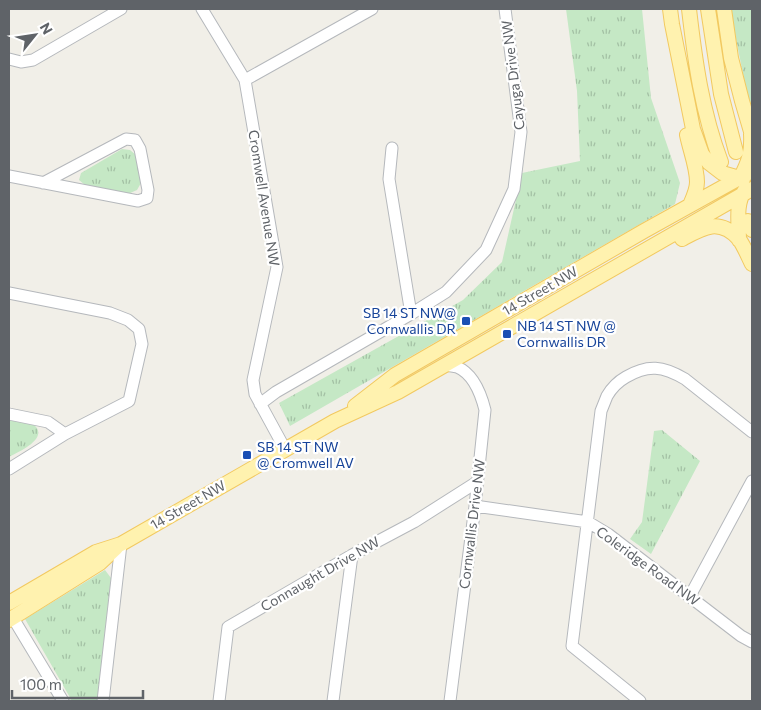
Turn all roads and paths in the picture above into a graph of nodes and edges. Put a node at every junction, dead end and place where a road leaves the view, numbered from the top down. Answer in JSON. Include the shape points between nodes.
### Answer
{"nodes":[{"id":1,"x":121,"y":9,"type":"edge"},
{"id":2,"x":202,"y":9,"type":"edge"},
{"id":3,"x":372,"y":9,"type":"edge"},
{"id":4,"x":505,"y":9,"type":"edge"},
{"id":5,"x":670,"y":9,"type":"edge"},
{"id":6,"x":689,"y":9,"type":"edge"},
{"id":7,"x":708,"y":9,"type":"edge"},
{"id":8,"x":724,"y":9,"type":"edge"},
{"id":9,"x":672,"y":24,"type":"junction"},
{"id":10,"x":9,"y":60,"type":"edge"},
{"id":11,"x":246,"y":80,"type":"junction"},
{"id":12,"x":752,"y":134,"type":"edge"},
{"id":13,"x":392,"y":148,"type":"dead end"},
{"id":14,"x":736,"y":152,"type":"dead end"},
{"id":15,"x":721,"y":162,"type":"dead end"},
{"id":16,"x":9,"y":176,"type":"edge"},
{"id":17,"x":43,"y":183,"type":"junction"},
{"id":18,"x":745,"y":187,"type":"edge"},
{"id":19,"x":690,"y":205,"type":"junction"},
{"id":20,"x":739,"y":240,"type":"junction"},
{"id":21,"x":752,"y":264,"type":"edge"},
{"id":22,"x":601,"y":275,"type":"junction"},
{"id":23,"x":9,"y":293,"type":"edge"},
{"id":24,"x":410,"y":314,"type":"junction"},
{"id":25,"x":446,"y":365,"type":"junction"},
{"id":26,"x":260,"y":404,"type":"junction"},
{"id":27,"x":9,"y":414,"type":"edge"},
{"id":28,"x":334,"y":421,"type":"junction"},
{"id":29,"x":752,"y":432,"type":"edge"},
{"id":30,"x":66,"y":434,"type":"junction"},
{"id":31,"x":285,"y":449,"type":"junction"},
{"id":32,"x":9,"y":469,"type":"edge"},
{"id":33,"x":752,"y":481,"type":"edge"},
{"id":34,"x":477,"y":482,"type":"junction"},
{"id":35,"x":475,"y":506,"type":"junction"},
{"id":36,"x":588,"y":522,"type":"junction"},
{"id":37,"x":120,"y":544,"type":"junction"},
{"id":38,"x":352,"y":555,"type":"junction"},
{"id":39,"x":690,"y":596,"type":"junction"},
{"id":40,"x":9,"y":603,"type":"edge"},
{"id":41,"x":11,"y":619,"type":"edge"},
{"id":42,"x":752,"y":642,"type":"edge"},
{"id":43,"x":63,"y":701,"type":"edge"},
{"id":44,"x":103,"y":701,"type":"edge"},
{"id":45,"x":219,"y":701,"type":"edge"},
{"id":46,"x":333,"y":701,"type":"edge"},
{"id":47,"x":450,"y":701,"type":"edge"},
{"id":48,"x":640,"y":701,"type":"edge"}],
"edges":[{"from":1,"to":10,"type":"street","via":[[33,60]]},
{"from":2,"to":11,"type":"street","name":"Cromwell Avenue NW"},
{"from":3,"to":11,"type":"street"},
{"from":4,"to":24,"type":"street","name":"Cayuga Drive NW","via":[[520,132],[514,189],[486,250],[446,292]]},
{"from":5,"to":9,"type":"main road"},
{"from":6,"to":15,"type":"main road","via":[[705,112]]},
{"from":7,"to":14,"type":"main road","via":[[721,94]]},
{"from":8,"to":12,"type":"main road","via":[[731,58]]},
{"from":9,"to":18,"type":"main road","via":[[693,130],[702,154],[722,173]]},
{"from":9,"to":19,"type":"main road","via":[[670,40],[677,94],[697,183]]},
{"from":11,"to":26,"type":"street","name":"Cromwell Avenue NW","via":[[277,267],[253,380]]},
{"from":12,"to":18,"type":"main road"},
{"from":13,"to":24,"type":"street","via":[[389,179]]},
{"from":16,"to":17,"type":"street"},
{"from":17,"to":17,"type":"street","via":[[126,140],[135,140],[140,149],[148,190],[146,198],[138,201]]},
{"from":18,"to":19,"type":"main road","name":"14 Street NW","via":[[716,192]]},
{"from":18,"to":20,"type":"main road","via":[[738,212]]},
{"from":18,"to":22,"type":"main road","name":"14 Street NW"},
{"from":19,"to":28,"type":"main road","name":"14 Street NW","via":[[395,375]]},
{"from":20,"to":21,"type":"main road"},
{"from":20,"to":22,"type":"main road","via":[[731,232],[712,226]]},
{"from":22,"to":25,"type":"main road","name":"14 Street NW"},
{"from":23,"to":30,"type":"street","via":[[110,313],[128,320],[139,329],[142,344],[129,401]]},
{"from":24,"to":26,"type":"street","name":"Cayuga Drive NW"},
{"from":25,"to":28,"type":"main road","name":"14 Street NW","via":[[398,392]]},
{"from":25,"to":34,"type":"street","name":"Cornwallis Drive NW","via":[[457,367],[470,376],[482,397],[485,410]]},
{"from":26,"to":31,"type":"street","name":"Cromwell Avenue NW"},
{"from":27,"to":30,"type":"street","via":[[48,422]]},
{"from":28,"to":31,"type":"main road","name":"14 Street NW"},
{"from":29,"to":36,"type":"street","via":[[673,372],[654,368],[638,370],[621,380],[608,394],[601,410]]},
{"from":30,"to":32,"type":"street"},
{"from":31,"to":37,"type":"main road","name":"14 Street NW"},
{"from":33,"to":39,"type":"street"},
{"from":34,"to":35,"type":"street","name":"Cornwallis Drive NW"},
{"from":34,"to":38,"type":"street","name":"Connaught Drive NW","via":[[414,522]]},
{"from":35,"to":36,"type":"street","name":"Coleridge Road NW"},
{"from":35,"to":47,"type":"street","name":"Cornwallis Drive NW"},
{"from":36,"to":39,"type":"street","name":"Coleridge Road NW"},
{"from":36,"to":48,"type":"street","via":[[572,646]]},
{"from":37,"to":40,"type":"main road","name":"14 Street NW","via":[[96,552]]},
{"from":37,"to":41,"type":"main road","name":"14 Street NW","via":[[100,563]]},
{"from":37,"to":44,"type":"street"},
{"from":38,"to":45,"type":"street","name":"Connaught Drive NW","via":[[228,627]]},
{"from":38,"to":46,"type":"street"},
{"from":39,"to":42,"type":"street","name":"Coleridge Road NW"},
{"from":41,"to":43,"type":"street"}]}
